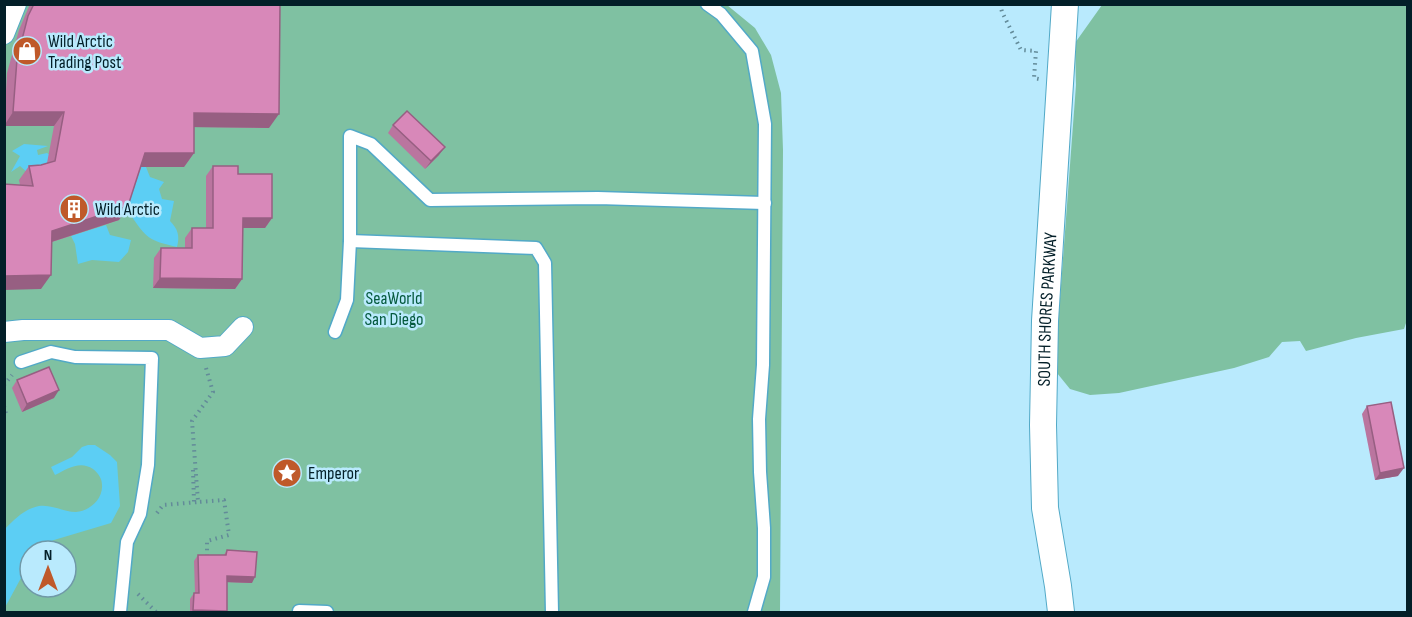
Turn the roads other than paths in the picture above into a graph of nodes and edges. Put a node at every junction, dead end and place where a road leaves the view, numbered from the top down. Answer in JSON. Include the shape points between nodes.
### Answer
{"nodes":[{"id":1,"x":16,"y":4,"type":"edge"},
{"id":2,"x":707,"y":4,"type":"edge"},
{"id":3,"x":1065,"y":4,"type":"edge"},
{"id":4,"x":4,"y":34,"type":"edge"},
{"id":5,"x":765,"y":203,"type":"junction"},
{"id":6,"x":350,"y":241,"type":"junction"},
{"id":7,"x":243,"y":327,"type":"dead end"},
{"id":8,"x":4,"y":332,"type":"edge"},
{"id":9,"x":334,"y":332,"type":"dead end"},
{"id":10,"x":21,"y":362,"type":"dead end"},
{"id":11,"x":299,"y":611,"type":"dead end"},
{"id":12,"x":120,"y":612,"type":"edge"},
{"id":13,"x":327,"y":612,"type":"edge"},
{"id":14,"x":552,"y":612,"type":"edge"},
{"id":15,"x":754,"y":612,"type":"edge"},
{"id":16,"x":1061,"y":612,"type":"edge"}],
"edges":[{"from":1,"to":4,"type":"street"},
{"from":2,"to":5,"type":"lane","via":[[721,14],[752,51],[765,124]]},
{"from":3,"to":16,"type":"street","name":"SOUTH SHORES PARKWAY","via":[[1045,321],[1043,425],[1045,508]]},
{"from":5,"to":6,"type":"lane","via":[[598,198],[430,200],[371,144],[350,136]]},
{"from":5,"to":15,"type":"lane","via":[[759,419],[764,577]]},
{"from":6,"to":9,"type":"lane","via":[[347,300]]},
{"from":6,"to":14,"type":"lane","via":[[536,248],[545,263]]},
{"from":7,"to":8,"type":"street","via":[[225,346],[200,348],[169,330]]},
{"from":10,"to":12,"type":"lane","via":[[51,352],[75,357],[152,358],[148,465],[140,514],[127,542]]},
{"from":11,"to":13,"type":"lane"}]}
